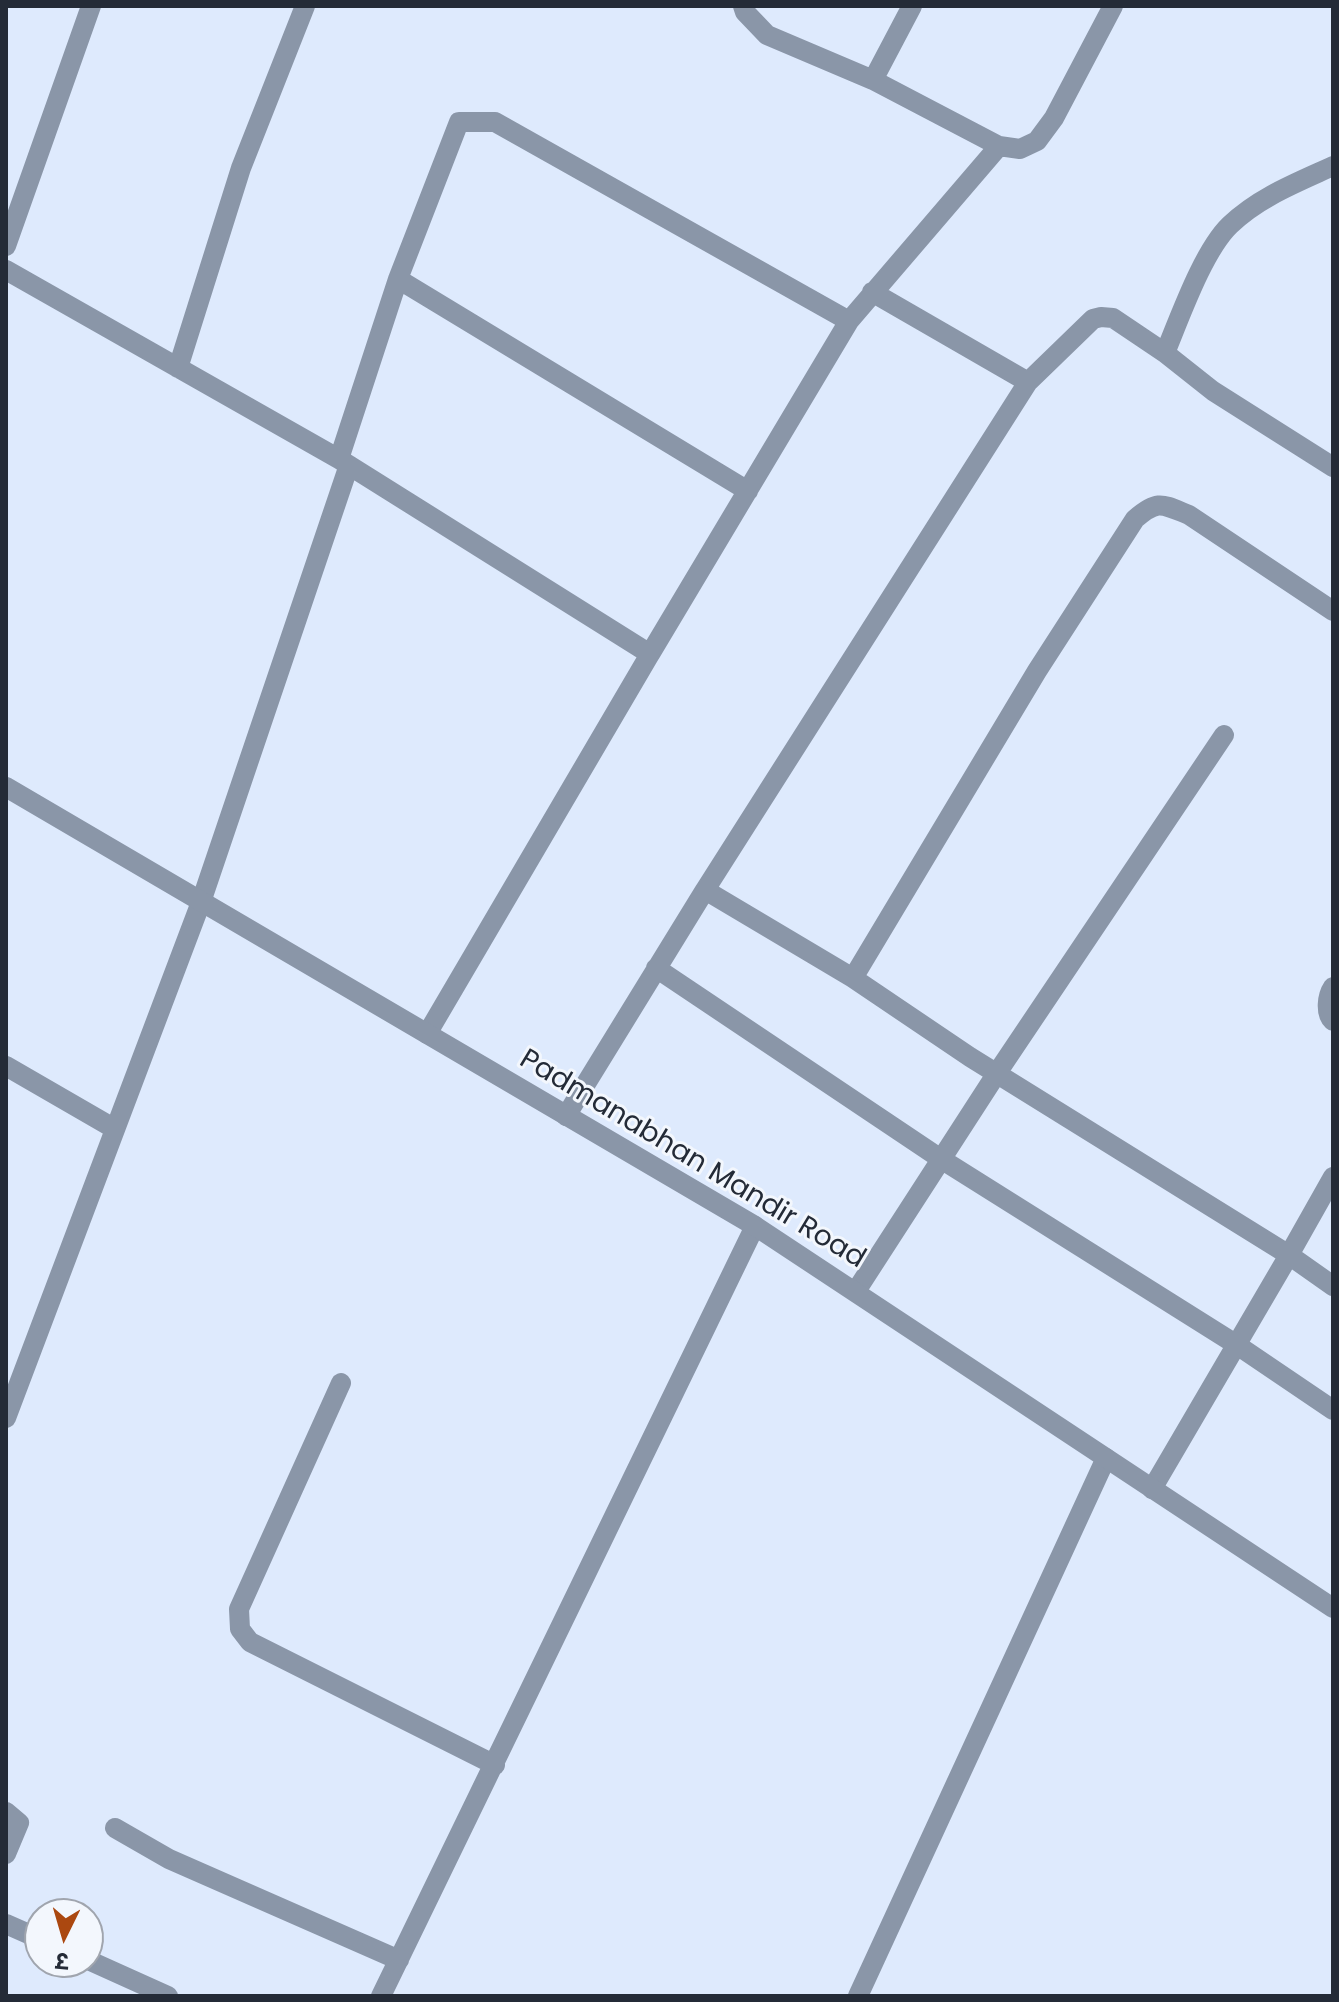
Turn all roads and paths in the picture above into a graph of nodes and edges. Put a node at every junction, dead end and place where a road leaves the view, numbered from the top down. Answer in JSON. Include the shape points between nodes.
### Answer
{"nodes":[{"id":1,"x":91,"y":6,"type":"edge"},
{"id":2,"x":305,"y":6,"type":"edge"},
{"id":3,"x":743,"y":6,"type":"edge"},
{"id":4,"x":912,"y":6,"type":"edge"},
{"id":5,"x":1113,"y":6,"type":"edge"},
{"id":6,"x":873,"y":80,"type":"junction"},
{"id":7,"x":999,"y":146,"type":"junction"},
{"id":8,"x":1333,"y":166,"type":"edge"},
{"id":9,"x":6,"y":246,"type":"edge"},
{"id":10,"x":6,"y":270,"type":"edge"},
{"id":11,"x":398,"y":279,"type":"junction"},
{"id":12,"x":872,"y":292,"type":"junction"},
{"id":13,"x":849,"y":321,"type":"junction"},
{"id":14,"x":1165,"y":353,"type":"junction"},
{"id":15,"x":178,"y":368,"type":"junction"},
{"id":16,"x":1028,"y":382,"type":"junction"},
{"id":17,"x":344,"y":462,"type":"junction"},
{"id":18,"x":1333,"y":467,"type":"edge"},
{"id":19,"x":748,"y":491,"type":"junction"},
{"id":20,"x":1333,"y":611,"type":"edge"},
{"id":21,"x":650,"y":654,"type":"junction"},
{"id":22,"x":1224,"y":735,"type":"dead end"},
{"id":23,"x":6,"y":787,"type":"edge"},
{"id":24,"x":705,"y":890,"type":"junction"},
{"id":25,"x":201,"y":902,"type":"junction"},
{"id":26,"x":656,"y":968,"type":"junction"},
{"id":27,"x":853,"y":978,"type":"junction"},
{"id":28,"x":1333,"y":987,"type":"edge"},
{"id":29,"x":1333,"y":1021,"type":"edge"},
{"id":30,"x":427,"y":1034,"type":"junction"},
{"id":31,"x":6,"y":1066,"type":"edge"},
{"id":32,"x":997,"y":1073,"type":"junction"},
{"id":33,"x":566,"y":1116,"type":"junction"},
{"id":34,"x":115,"y":1129,"type":"junction"},
{"id":35,"x":941,"y":1159,"type":"junction"},
{"id":36,"x":1333,"y":1177,"type":"edge"},
{"id":37,"x":755,"y":1226,"type":"junction"},
{"id":38,"x":1289,"y":1255,"type":"junction"},
{"id":39,"x":1333,"y":1286,"type":"edge"},
{"id":40,"x":856,"y":1291,"type":"junction"},
{"id":41,"x":1237,"y":1345,"type":"junction"},
{"id":42,"x":341,"y":1383,"type":"dead end"},
{"id":43,"x":1333,"y":1410,"type":"edge"},
{"id":44,"x":6,"y":1418,"type":"edge"},
{"id":45,"x":1106,"y":1458,"type":"junction"},
{"id":46,"x":1152,"y":1489,"type":"junction"},
{"id":47,"x":1333,"y":1608,"type":"edge"},
{"id":48,"x":495,"y":1765,"type":"junction"},
{"id":49,"x":6,"y":1812,"type":"edge"},
{"id":50,"x":115,"y":1828,"type":"dead end"},
{"id":51,"x":6,"y":1854,"type":"edge"},
{"id":52,"x":399,"y":1960,"type":"junction"},
{"id":53,"x":104,"y":1967,"type":"edge"},
{"id":54,"x":168,"y":1996,"type":"edge"},
{"id":55,"x":381,"y":1996,"type":"edge"},
{"id":56,"x":858,"y":1996,"type":"edge"}],
"edges":[{"from":1,"to":9,"type":"street"},
{"from":2,"to":15,"type":"street","via":[[241,168]]},
{"from":3,"to":6,"type":"street","via":[[767,35]]},
{"from":4,"to":6,"type":"street"},
{"from":5,"to":7,"type":"street","via":[[1037,141],[1020,149]]},
{"from":6,"to":7,"type":"street"},
{"from":7,"to":12,"type":"street"},
{"from":8,"to":14,"type":"street","via":[[1267,198],[1229,226],[1207,259]]},
{"from":10,"to":15,"type":"street"},
{"from":11,"to":13,"type":"street","via":[[459,122],[495,122]]},
{"from":11,"to":17,"type":"street"},
{"from":11,"to":19,"type":"street"},
{"from":12,"to":13,"type":"street"},
{"from":12,"to":16,"type":"street"},
{"from":13,"to":19,"type":"street"},
{"from":14,"to":16,"type":"street","via":[[1113,318],[1101,317]]},
{"from":14,"to":18,"type":"street","via":[[1213,391]]},
{"from":15,"to":17,"type":"street"},
{"from":16,"to":24,"type":"street"},
{"from":17,"to":21,"type":"street"},
{"from":17,"to":25,"type":"street"},
{"from":19,"to":21,"type":"street"},
{"from":20,"to":27,"type":"street","via":[[1189,515],[1163,505],[1149,507],[1135,519],[1037,671]]},
{"from":21,"to":30,"type":"street"},
{"from":22,"to":32,"type":"street"},
{"from":23,"to":25,"type":"street","name":"Padmanabhan Mandir Road"},
{"from":24,"to":26,"type":"street"},
{"from":24,"to":27,"type":"street"},
{"from":25,"to":30,"type":"street","name":"Padmanabhan Mandir Road"},
{"from":25,"to":34,"type":"street"},
{"from":26,"to":33,"type":"street"},
{"from":26,"to":35,"type":"street"},
{"from":27,"to":32,"type":"street"},
{"from":28,"to":29,"type":"street","via":[[1328,1007]]},
{"from":30,"to":33,"type":"street","name":"Padmanabhan Mandir Road"},
{"from":31,"to":34,"type":"street"},
{"from":32,"to":35,"type":"street"},
{"from":32,"to":38,"type":"street"},
{"from":33,"to":37,"type":"street","name":"Padmanabhan Mandir Road"},
{"from":34,"to":44,"type":"street"},
{"from":35,"to":40,"type":"street"},
{"from":35,"to":41,"type":"street"},
{"from":36,"to":38,"type":"street"},
{"from":37,"to":40,"type":"street","name":"Padmanabhan Mandir Road"},
{"from":37,"to":48,"type":"street"},
{"from":38,"to":39,"type":"street"},
{"from":38,"to":41,"type":"street"},
{"from":40,"to":45,"type":"street","name":"Padmanabhan Mandir Road"},
{"from":41,"to":43,"type":"street"},
{"from":41,"to":46,"type":"street"},
{"from":42,"to":48,"type":"street","via":[[239,1609],[240,1629],[250,1642]]},
{"from":45,"to":46,"type":"street","name":"Padmanabhan Mandir Road"},
{"from":45,"to":56,"type":"street"},
{"from":46,"to":47,"type":"street","name":"Padmanabhan Mandir Road"},
{"from":48,"to":52,"type":"street"},
{"from":49,"to":51,"type":"street","via":[[19,1823]]},
{"from":50,"to":52,"type":"street","via":[[169,1859]]},
{"from":52,"to":55,"type":"street"},
{"from":53,"to":54,"type":"street"}]}
